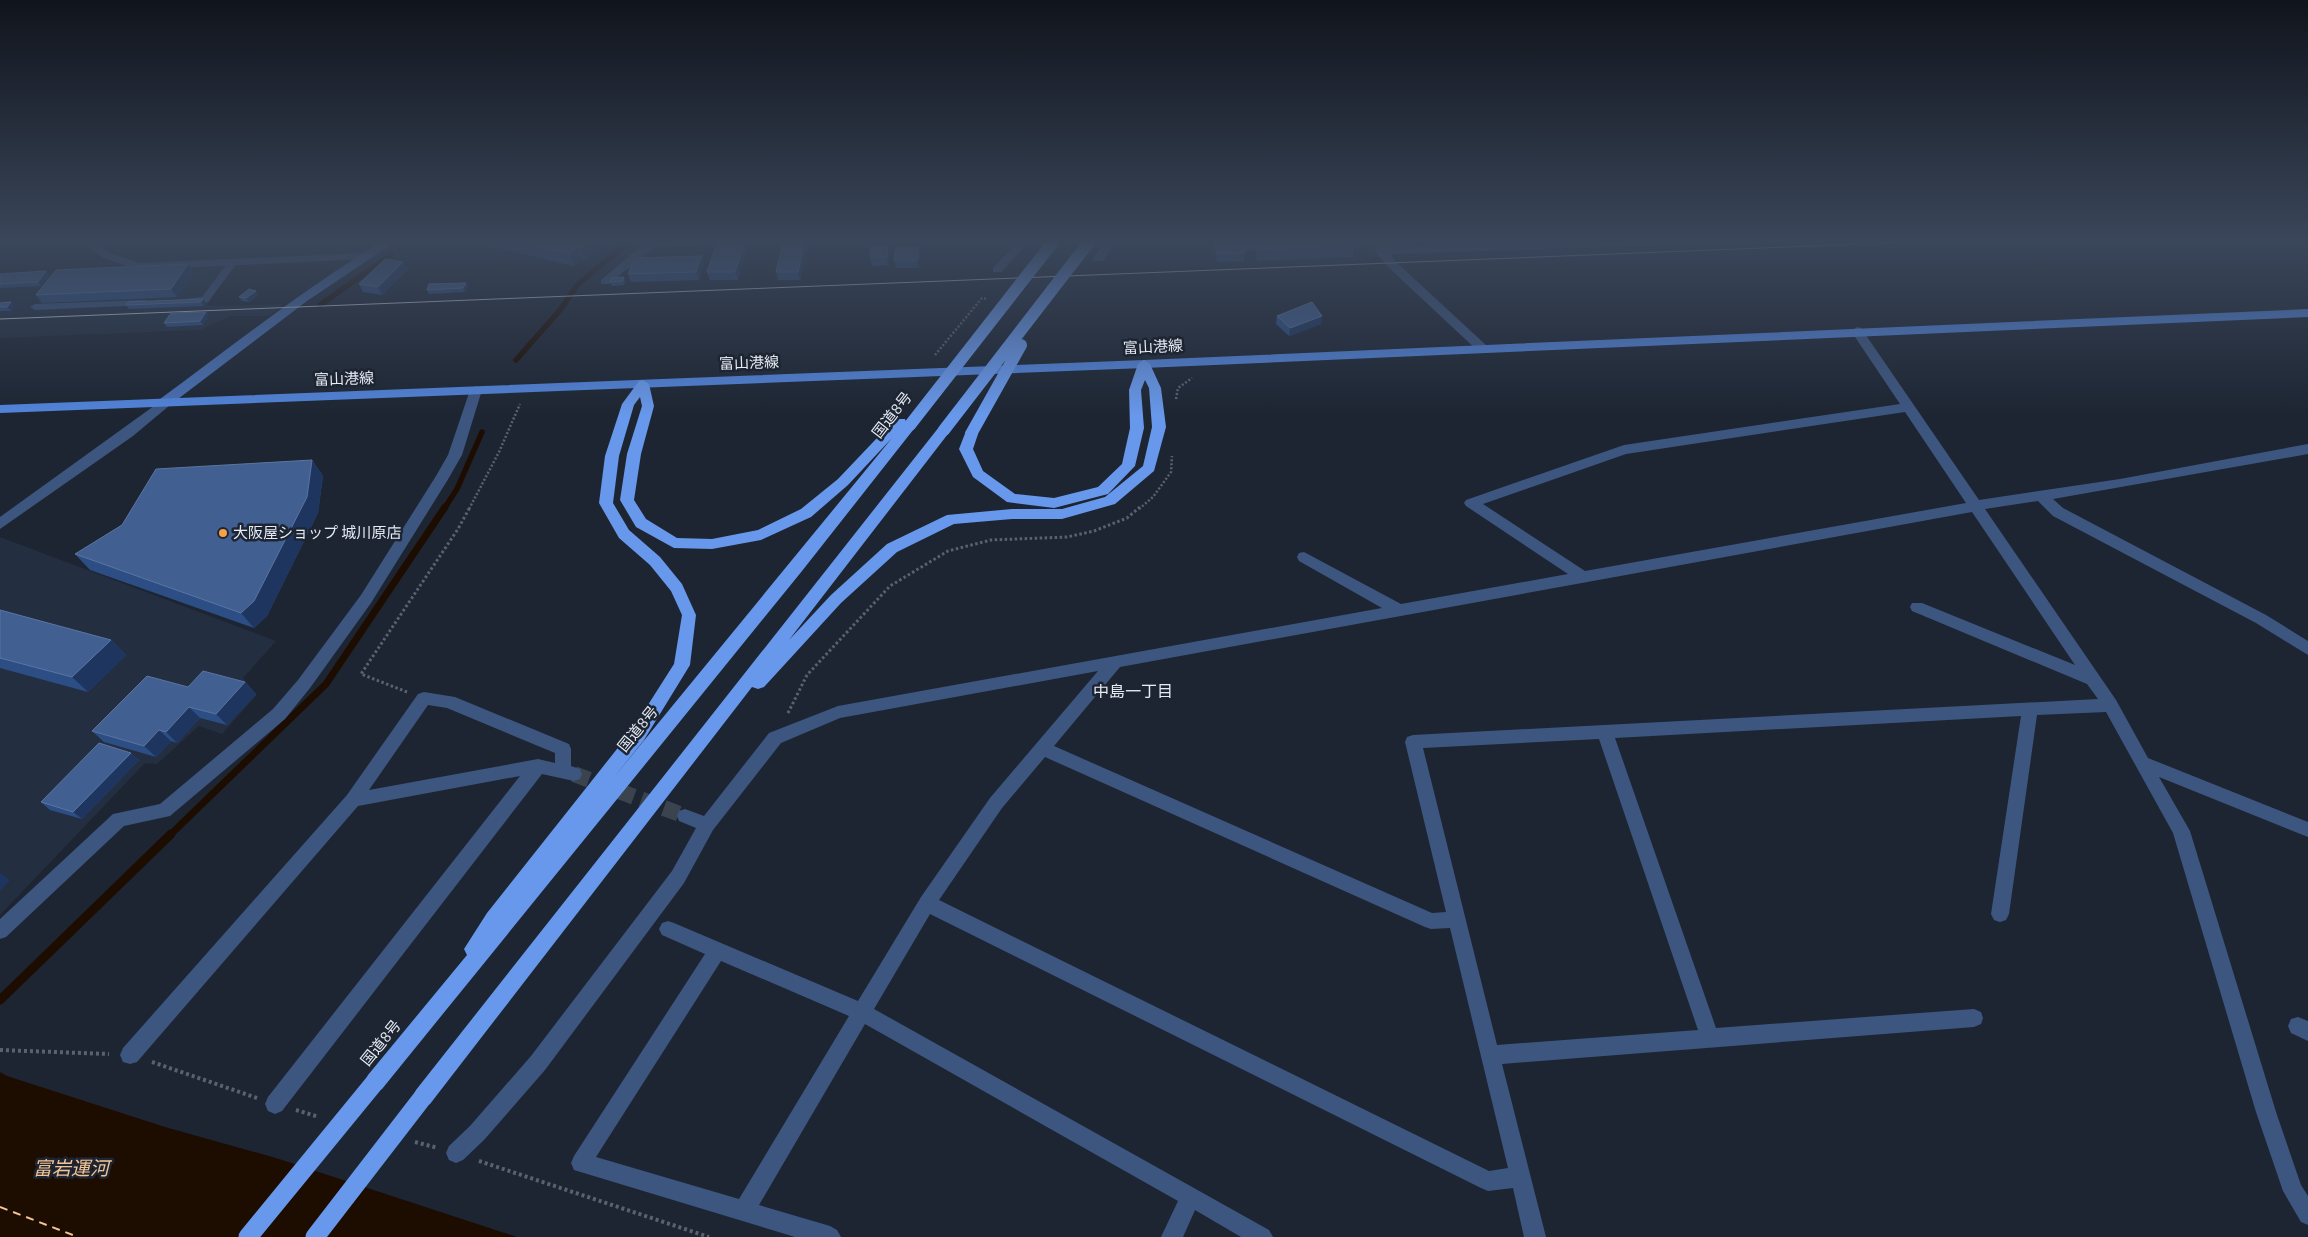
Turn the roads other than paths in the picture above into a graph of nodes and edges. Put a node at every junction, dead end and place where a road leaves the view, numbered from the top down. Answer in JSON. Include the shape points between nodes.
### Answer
{"nodes":[{"id":1,"x":205,"y":300,"type":"edge"},
{"id":2,"x":302,"y":300,"type":"edge"},
{"id":3,"x":1008,"y":300,"type":"edge"},
{"id":4,"x":1047,"y":300,"type":"edge"},
{"id":5,"x":1429,"y":300,"type":"edge"},
{"id":6,"x":158,"y":302,"type":"edge"},
{"id":7,"x":177,"y":302,"type":"edge"},
{"id":8,"x":1044,"y":304,"type":"junction"},
{"id":9,"x":35,"y":308,"type":"edge"},
{"id":10,"x":2308,"y":313,"type":"edge"},
{"id":11,"x":1857,"y":331,"type":"junction"},
{"id":12,"x":1483,"y":349,"type":"junction"},
{"id":13,"x":1144,"y":364,"type":"junction"},
{"id":14,"x":642,"y":384,"type":"junction"},
{"id":15,"x":476,"y":390,"type":"junction"},
{"id":16,"x":165,"y":402,"type":"junction"},
{"id":17,"x":1908,"y":407,"type":"junction"},
{"id":18,"x":0,"y":409,"type":"edge"},
{"id":19,"x":905,"y":423,"type":"junction"},
{"id":20,"x":2308,"y":449,"type":"edge"},
{"id":21,"x":2041,"y":496,"type":"junction"},
{"id":22,"x":1975,"y":506,"type":"junction"},
{"id":23,"x":0,"y":524,"type":"edge"},
{"id":24,"x":1304,"y":557,"type":"dead end"},
{"id":25,"x":1583,"y":577,"type":"junction"},
{"id":26,"x":1917,"y":607,"type":"dead end"},
{"id":27,"x":1399,"y":610,"type":"junction"},
{"id":28,"x":2308,"y":649,"type":"edge"},
{"id":29,"x":1116,"y":661,"type":"junction"},
{"id":30,"x":2092,"y":678,"type":"junction"},
{"id":31,"x":2110,"y":705,"type":"junction"},
{"id":32,"x":2030,"y":709,"type":"junction"},
{"id":33,"x":1605,"y":732,"type":"junction"},
{"id":34,"x":1042,"y":748,"type":"junction"},
{"id":35,"x":688,"y":758,"type":"junction"},
{"id":36,"x":2142,"y":762,"type":"junction"},
{"id":37,"x":538,"y":766,"type":"junction"},
{"id":38,"x":353,"y":800,"type":"junction"},
{"id":39,"x":685,"y":816,"type":"tunnel mouth"},
{"id":40,"x":707,"y":825,"type":"junction"},
{"id":41,"x":2308,"y":830,"type":"edge"},
{"id":42,"x":927,"y":903,"type":"junction"},
{"id":43,"x":2000,"y":914,"type":"dead end"},
{"id":44,"x":1457,"y":919,"type":"junction"},
{"id":45,"x":668,"y":929,"type":"dead end"},
{"id":46,"x":0,"y":932,"type":"edge"},
{"id":47,"x":717,"y":951,"type":"junction"},
{"id":48,"x":862,"y":1012,"type":"junction"},
{"id":49,"x":1974,"y":1018,"type":"dead end"},
{"id":50,"x":1710,"y":1038,"type":"junction"},
{"id":51,"x":410,"y":1039,"type":"junction"},
{"id":52,"x":130,"y":1055,"type":"dead end"},
{"id":53,"x":1491,"y":1055,"type":"junction"},
{"id":54,"x":275,"y":1104,"type":"dead end"},
{"id":55,"x":456,"y":1153,"type":"dead end"},
{"id":56,"x":1520,"y":1177,"type":"junction"},
{"id":57,"x":1190,"y":1197,"type":"junction"},
{"id":58,"x":744,"y":1211,"type":"junction"},
{"id":59,"x":2308,"y":1215,"type":"edge"},
{"id":60,"x":248,"y":1237,"type":"edge"},
{"id":61,"x":315,"y":1237,"type":"edge"},
{"id":62,"x":830,"y":1237,"type":"edge"},
{"id":63,"x":1172,"y":1237,"type":"edge"},
{"id":64,"x":1262,"y":1237,"type":"edge"},
{"id":65,"x":1535,"y":1237,"type":"edge"}],
"edges":[{"from":1,"to":7,"type":"lane"},
{"from":2,"to":16,"type":"street"},
{"from":3,"to":19,"type":"highway","bridge":true},
{"from":4,"to":8,"type":"highway","bridge":true},
{"from":5,"to":12,"type":"street"},
{"from":6,"to":9,"type":"lane"},
{"from":8,"to":13,"type":"highway","bridge":true,"via":[[971,434],[966,449],[978,474],[1012,499],[1054,503],[1103,491],[1128,466],[1137,428],[1135,390]]},
{"from":8,"to":35,"type":"highway","bridge":true},
{"from":10,"to":11,"type":"main road","name":"富山港線"},
{"from":11,"to":12,"type":"main road","name":"富山港線"},
{"from":11,"to":17,"type":"street"},
{"from":12,"to":13,"type":"main road","name":"富山港線"},
{"from":13,"to":14,"type":"main road","name":"富山港線"},
{"from":13,"to":35,"type":"highway","via":[[1156,388],[1159,427],[1149,468],[1110,501],[1062,514],[952,519],[892,548],[836,599]]},
{"from":14,"to":15,"type":"main road","name":"富山港線"},
{"from":14,"to":19,"type":"highway","via":[[648,406],[634,454],[628,500],[641,523],[674,544],[712,544],[762,535],[806,513]]},
{"from":14,"to":51,"type":"highway","via":[[628,404],[612,456],[606,504],[624,534],[655,561],[677,588],[689,615],[682,665],[638,735],[493,919]]},
{"from":15,"to":16,"type":"main road","name":"富山港線"},
{"from":15,"to":46,"type":"street","via":[[455,455],[442,478],[366,599],[279,714],[164,811],[119,819]]},
{"from":16,"to":18,"type":"main road","name":"富山港線"},
{"from":16,"to":23,"type":"street","via":[[128,433]]},
{"from":17,"to":22,"type":"street"},
{"from":17,"to":25,"type":"street","via":[[1624,450],[1471,504]]},
{"from":19,"to":51,"type":"highway","name":"国道8号","via":[[797,567]]},
{"from":20,"to":21,"type":"street"},
{"from":21,"to":22,"type":"street"},
{"from":21,"to":28,"type":"street","via":[[2058,512],[2261,619]]},
{"from":22,"to":25,"type":"street"},
{"from":22,"to":30,"type":"street"},
{"from":24,"to":27,"type":"street"},
{"from":25,"to":27,"type":"street"},
{"from":26,"to":30,"type":"street"},
{"from":27,"to":29,"type":"street"},
{"from":29,"to":34,"type":"street"},
{"from":29,"to":40,"type":"street","via":[[838,712],[775,738]]},
{"from":30,"to":31,"type":"street"},
{"from":31,"to":32,"type":"street"},
{"from":31,"to":36,"type":"street"},
{"from":32,"to":33,"type":"street"},
{"from":32,"to":43,"type":"street"},
{"from":33,"to":44,"type":"street","via":[[1413,742]]},
{"from":33,"to":50,"type":"street"},
{"from":34,"to":42,"type":"street","via":[[996,803]]},
{"from":34,"to":44,"type":"street","via":[[1431,921]]},
{"from":35,"to":61,"type":"highway","bridge":true},
{"from":36,"to":41,"type":"street"},
{"from":36,"to":59,"type":"street","via":[[2181,832],[2266,1112],[2293,1191]]},
{"from":37,"to":38,"type":"street"},
{"from":37,"to":38,"type":"street","via":[[568,773],[562,749],[449,702],[424,698]]},
{"from":37,"to":54,"type":"street"},
{"from":38,"to":52,"type":"street"},
{"from":39,"to":40,"type":"street"},
{"from":40,"to":55,"type":"street","via":[[678,877],[538,1063]]},
{"from":42,"to":48,"type":"street"},
{"from":42,"to":56,"type":"street","via":[[1488,1181]]},
{"from":44,"to":53,"type":"street"},
{"from":45,"to":47,"type":"street"},
{"from":47,"to":48,"type":"street"},
{"from":47,"to":58,"type":"street","via":[[581,1163]]},
{"from":48,"to":57,"type":"street"},
{"from":48,"to":58,"type":"street"},
{"from":49,"to":50,"type":"street"},
{"from":50,"to":53,"type":"street"},
{"from":51,"to":60,"type":"highway","name":"国道8号","bridge":true},
{"from":53,"to":56,"type":"street"},
{"from":56,"to":65,"type":"street"},
{"from":57,"to":63,"type":"street"},
{"from":57,"to":64,"type":"street"},
{"from":58,"to":62,"type":"street"}]}
